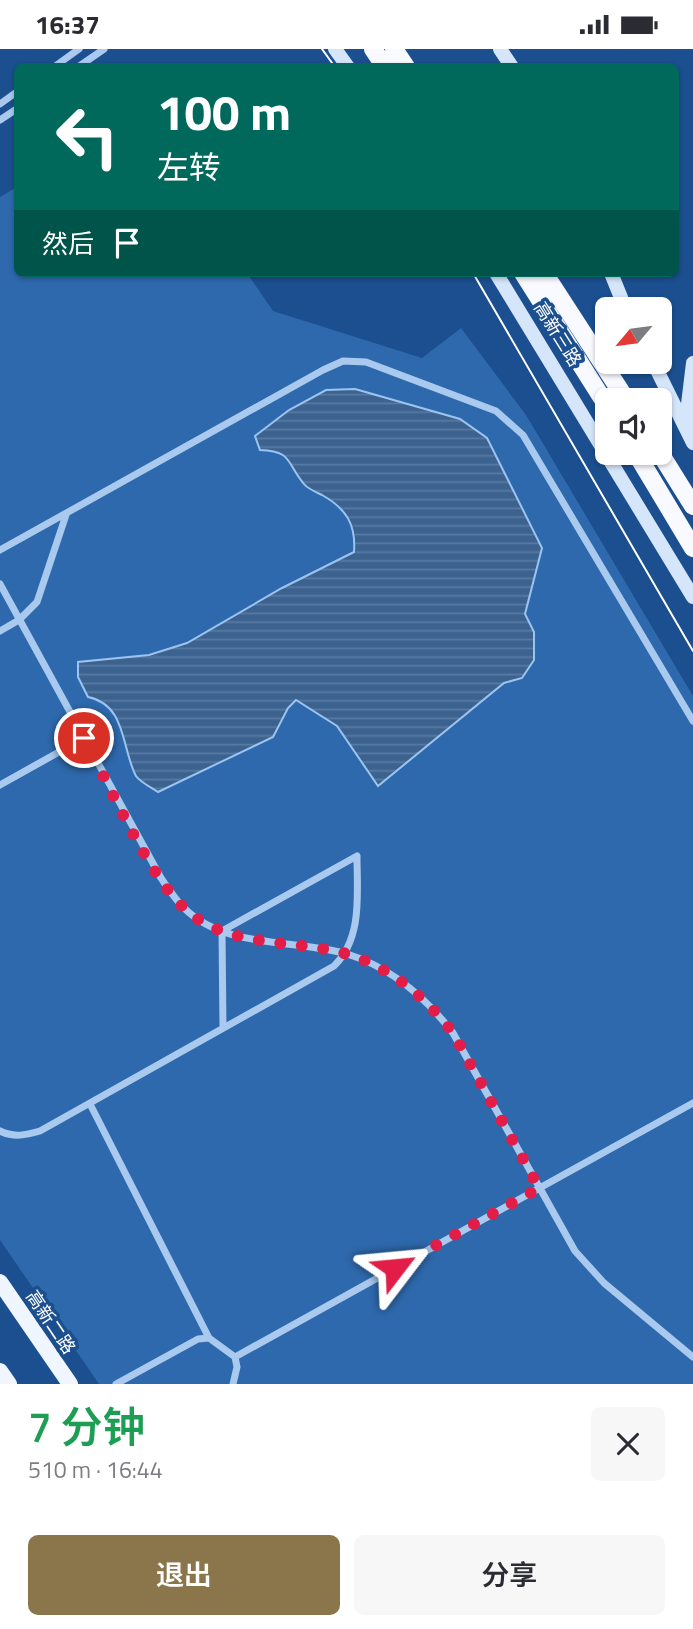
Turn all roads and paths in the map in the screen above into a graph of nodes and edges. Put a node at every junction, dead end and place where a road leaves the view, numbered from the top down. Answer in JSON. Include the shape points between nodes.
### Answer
{"nodes":[{"id":1,"x":79,"y":49,"type":"edge"},
{"id":2,"x":104,"y":49,"type":"edge"},
{"id":3,"x":60,"y":63,"type":"edge"},
{"id":4,"x":84,"y":63,"type":"edge"},
{"id":5,"x":498,"y":277,"type":"edge"},
{"id":6,"x":526,"y":277,"type":"edge"},
{"id":7,"x":547,"y":277,"type":"edge"},
{"id":8,"x":613,"y":277,"type":"edge"},
{"id":9,"x":621,"y":297,"type":"edge"},
{"id":10,"x":693,"y":363,"type":"edge"},
{"id":11,"x":659,"y":375,"type":"edge"},
{"id":12,"x":596,"y":388,"type":"edge"},
{"id":13,"x":619,"y":388,"type":"edge"},
{"id":14,"x":693,"y":431,"type":"edge"},
{"id":15,"x":693,"y":443,"type":"edge"},
{"id":16,"x":643,"y":465,"type":"edge"},
{"id":17,"x":667,"y":465,"type":"edge"},
{"id":18,"x":693,"y":506,"type":"edge"},
{"id":19,"x":66,"y":514,"type":"junction"},
{"id":20,"x":693,"y":548,"type":"edge"},
{"id":21,"x":0,"y":550,"type":"edge"},
{"id":22,"x":0,"y":584,"type":"edge"},
{"id":23,"x":693,"y":597,"type":"edge"},
{"id":24,"x":19,"y":620,"type":"junction"},
{"id":25,"x":0,"y":631,"type":"edge"},
{"id":26,"x":693,"y":721,"type":"edge"},
{"id":27,"x":84,"y":738,"type":"junction"},
{"id":28,"x":0,"y":785,"type":"edge"},
{"id":29,"x":222,"y":931,"type":"junction"},
{"id":30,"x":347,"y":954,"type":"junction"},
{"id":31,"x":223,"y":1028,"type":"junction"},
{"id":32,"x":693,"y":1103,"type":"edge"},
{"id":33,"x":90,"y":1104,"type":"junction"},
{"id":34,"x":0,"y":1132,"type":"edge"},
{"id":35,"x":539,"y":1188,"type":"junction"},
{"id":36,"x":0,"y":1282,"type":"edge"},
{"id":37,"x":209,"y":1338,"type":"junction"},
{"id":38,"x":235,"y":1357,"type":"junction"},
{"id":39,"x":693,"y":1357,"type":"edge"},
{"id":40,"x":0,"y":1371,"type":"edge"},
{"id":41,"x":9,"y":1384,"type":"edge"},
{"id":42,"x":69,"y":1384,"type":"edge"},
{"id":43,"x":116,"y":1384,"type":"edge"},
{"id":44,"x":233,"y":1384,"type":"edge"}],
"edges":[{"from":1,"to":3,"type":"street"},
{"from":2,"to":4,"type":"street"},
{"from":5,"to":23,"type":"main road","name":"高新三路"},
{"from":6,"to":12,"type":"highway","name":"高新三路"},
{"from":7,"to":13,"type":"highway","name":"高新三路"},
{"from":8,"to":9,"type":"main road"},
{"from":10,"to":14,"type":"main road","via":[[688,404]]},
{"from":11,"to":15,"type":"main road"},
{"from":16,"to":20,"type":"highway"},
{"from":17,"to":18,"type":"highway"},
{"from":19,"to":21,"type":"street"},
{"from":19,"to":24,"type":"street","via":[[37,602]]},
{"from":19,"to":26,"type":"street","via":[[323,370],[343,361],[376,366],[496,411],[523,435]]},
{"from":22,"to":24,"type":"street"},
{"from":24,"to":25,"type":"street"},
{"from":24,"to":27,"type":"street"},
{"from":27,"to":28,"type":"street"},
{"from":27,"to":29,"type":"street","via":[[161,878],[185,909]]},
{"from":29,"to":30,"type":"street"},
{"from":29,"to":30,"type":"street","via":[[357,856],[356,908]]},
{"from":29,"to":31,"type":"street"},
{"from":30,"to":31,"type":"street","via":[[334,966]]},
{"from":30,"to":35,"type":"street","via":[[389,974],[435,1010],[453,1033]]},
{"from":31,"to":33,"type":"street"},
{"from":32,"to":35,"type":"street"},
{"from":33,"to":34,"type":"street","via":[[24,1136]]},
{"from":33,"to":37,"type":"street"},
{"from":35,"to":38,"type":"street"},
{"from":35,"to":39,"type":"street","via":[[590,1269]]},
{"from":36,"to":42,"type":"main road","name":"高新二路"},
{"from":37,"to":38,"type":"street"},
{"from":37,"to":43,"type":"street","via":[[198,1339]]},
{"from":38,"to":44,"type":"street"},
{"from":40,"to":41,"type":"main road"}]}
